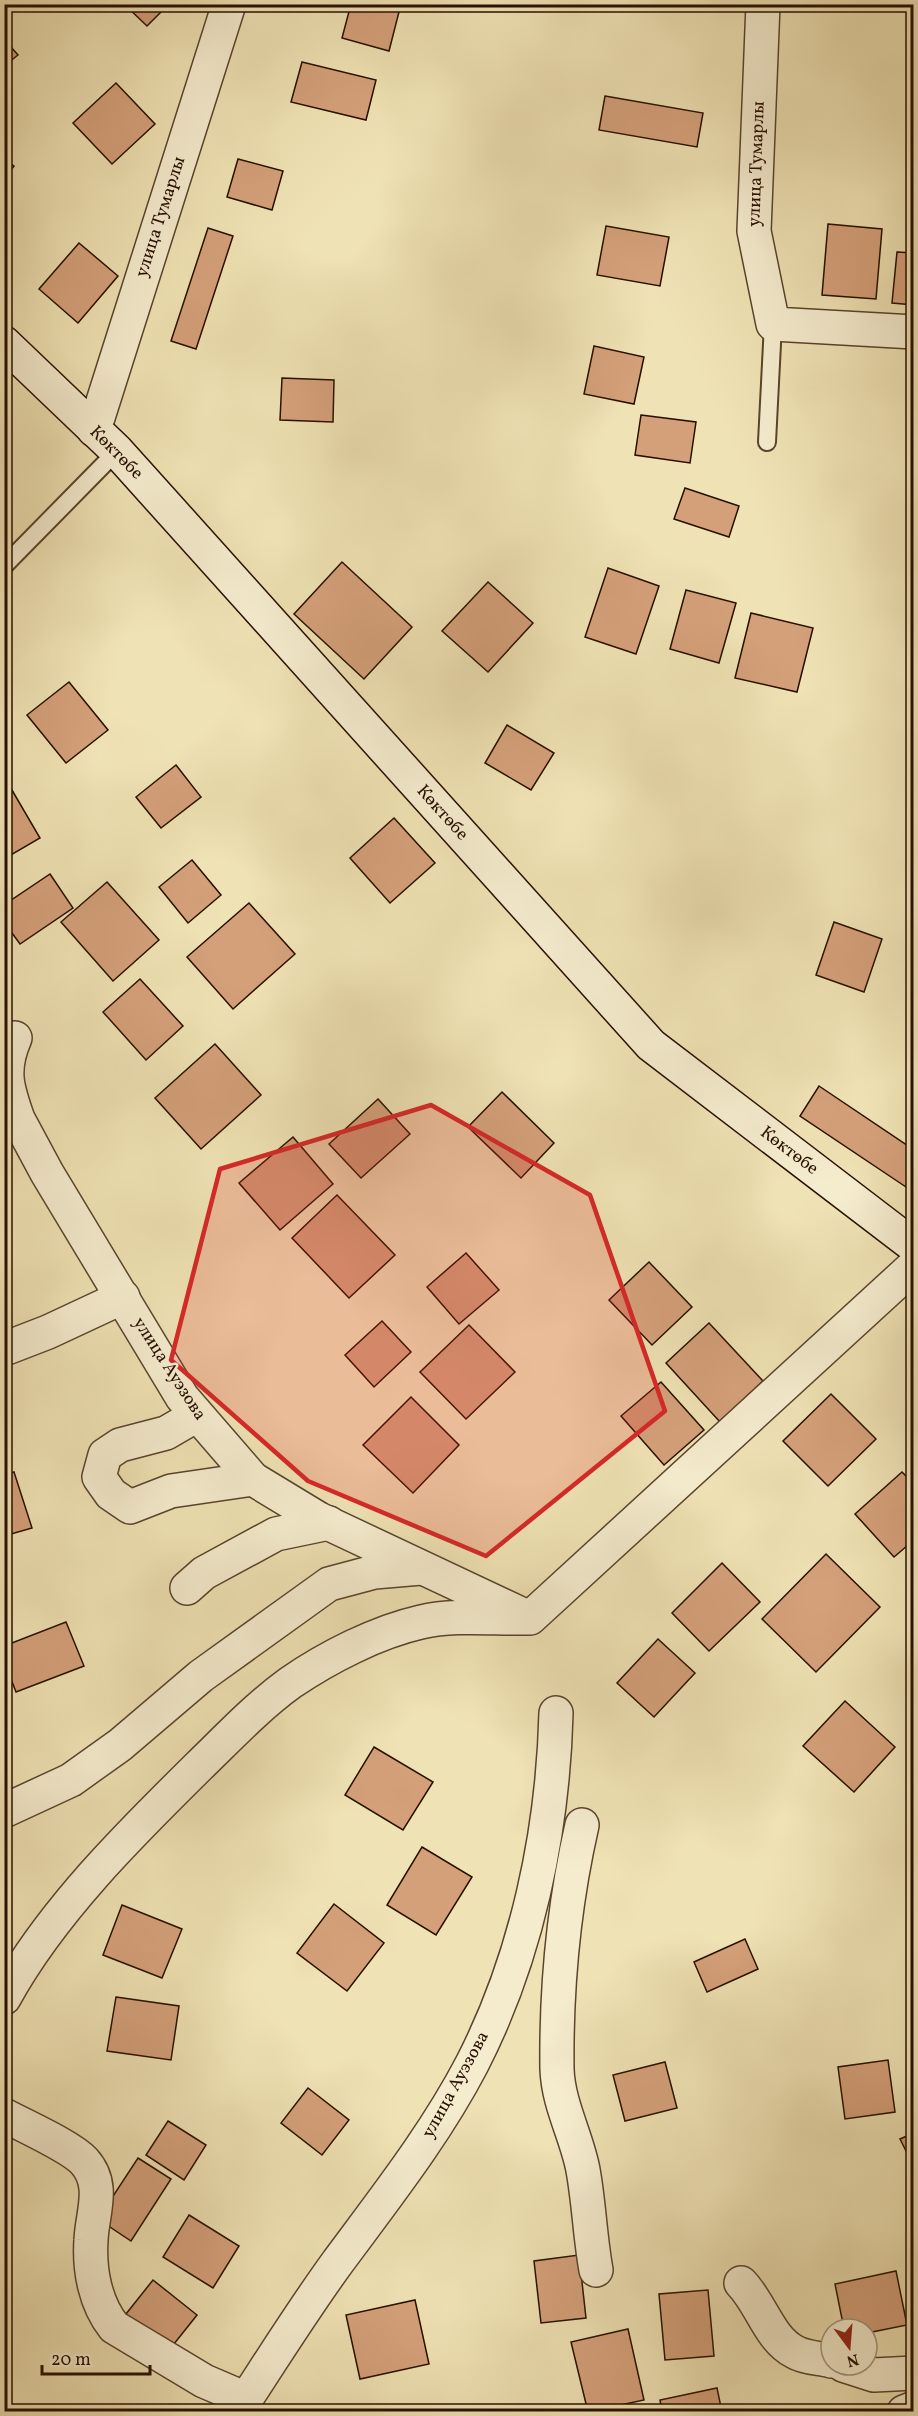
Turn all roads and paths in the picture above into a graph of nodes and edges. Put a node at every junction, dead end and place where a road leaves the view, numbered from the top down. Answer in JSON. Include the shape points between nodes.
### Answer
{"nodes":[{"id":1,"x":229,"y":4,"type":"edge"},
{"id":2,"x":763,"y":4,"type":"edge"},
{"id":3,"x":773,"y":324,"type":"junction"},
{"id":4,"x":914,"y":332,"type":"edge"},
{"id":5,"x":4,"y":343,"type":"edge"},
{"id":6,"x":105,"y":441,"type":"junction"},
{"id":7,"x":767,"y":442,"type":"dead end"},
{"id":8,"x":4,"y":566,"type":"edge"},
{"id":9,"x":15,"y":1038,"type":"dead end"},
{"id":10,"x":914,"y":1246,"type":"edge"},
{"id":11,"x":914,"y":1266,"type":"edge"},
{"id":12,"x":123,"y":1297,"type":"junction"},
{"id":13,"x":4,"y":1349,"type":"edge"},
{"id":14,"x":196,"y":1415,"type":"junction"},
{"id":15,"x":253,"y":1479,"type":"junction"},
{"id":16,"x":329,"y":1523,"type":"junction"},
{"id":17,"x":423,"y":1568,"type":"junction"},
{"id":18,"x":187,"y":1588,"type":"dead end"},
{"id":19,"x":530,"y":1618,"type":"junction"},
{"id":20,"x":556,"y":1713,"type":"dead end"},
{"id":21,"x":4,"y":1811,"type":"edge"},
{"id":22,"x":582,"y":1825,"type":"dead end"},
{"id":23,"x":4,"y":1998,"type":"edge"},
{"id":24,"x":4,"y":2115,"type":"edge"},
{"id":25,"x":596,"y":2270,"type":"dead end"},
{"id":26,"x":741,"y":2283,"type":"dead end"},
{"id":27,"x":819,"y":2358,"type":"edge"},
{"id":28,"x":914,"y":2373,"type":"edge"},
{"id":29,"x":879,"y":2375,"type":"edge"},
{"id":30,"x":245,"y":2405,"type":"edge"},
{"id":31,"x":914,"y":2408,"type":"edge"},
{"id":32,"x":904,"y":2412,"type":"edge"}],
"edges":[{"from":1,"to":6,"type":"street","name":"улица Тумарлы"},
{"from":2,"to":3,"type":"street","name":"улица Тумарлы","via":[[754,231]]},
{"from":3,"to":4,"type":"street"},
{"from":3,"to":7,"type":"lane"},
{"from":5,"to":6,"type":"street","name":"Көктөбе"},
{"from":6,"to":8,"type":"lane"},
{"from":6,"to":10,"type":"street","name":"Көктөбе","via":[[651,1045]]},
{"from":9,"to":12,"type":"street","name":"улица Ауэзова","via":[[7,1055],[6,1087],[18,1119]]},
{"from":11,"to":19,"type":"street"},
{"from":12,"to":13,"type":"street"},
{"from":12,"to":14,"type":"street","name":"улица Ауэзова"},
{"from":14,"to":15,"type":"street","name":"улица Ауэзова"},
{"from":14,"to":15,"type":"street","via":[[166,1433],[120,1445],[105,1455],[99,1478],[111,1494],[130,1507],[171,1491]]},
{"from":15,"to":16,"type":"street","name":"улица Ауэзова"},
{"from":16,"to":17,"type":"street","name":"улица Ауэзова"},
{"from":16,"to":18,"type":"street","via":[[276,1534],[214,1568]]},
{"from":17,"to":19,"type":"street","name":"улица Ауэзова"},
{"from":17,"to":21,"type":"street","via":[[374,1572],[329,1584],[201,1676],[120,1745],[71,1780]]},
{"from":19,"to":23,"type":"street","via":[[422,1621],[386,1633],[290,1683],[228,1738],[109,1858],[50,1929]]},
{"from":20,"to":30,"type":"street","name":"улица Ауэзова","via":[[555,1769],[534,1890],[508,1982],[477,2053],[442,2118],[312,2298]]},
{"from":22,"to":25,"type":"street","via":[[572,1869],[560,1979],[557,2071],[567,2122],[583,2169]]},
{"from":24,"to":30,"type":"street","via":[[84,2160],[95,2179],[98,2199],[91,2240],[93,2277],[114,2327]]},
{"from":26,"to":27,"type":"street","via":[[781,2343],[796,2353]]},
{"from":28,"to":29,"type":"street"},
{"from":31,"to":32,"type":"street"}]}
